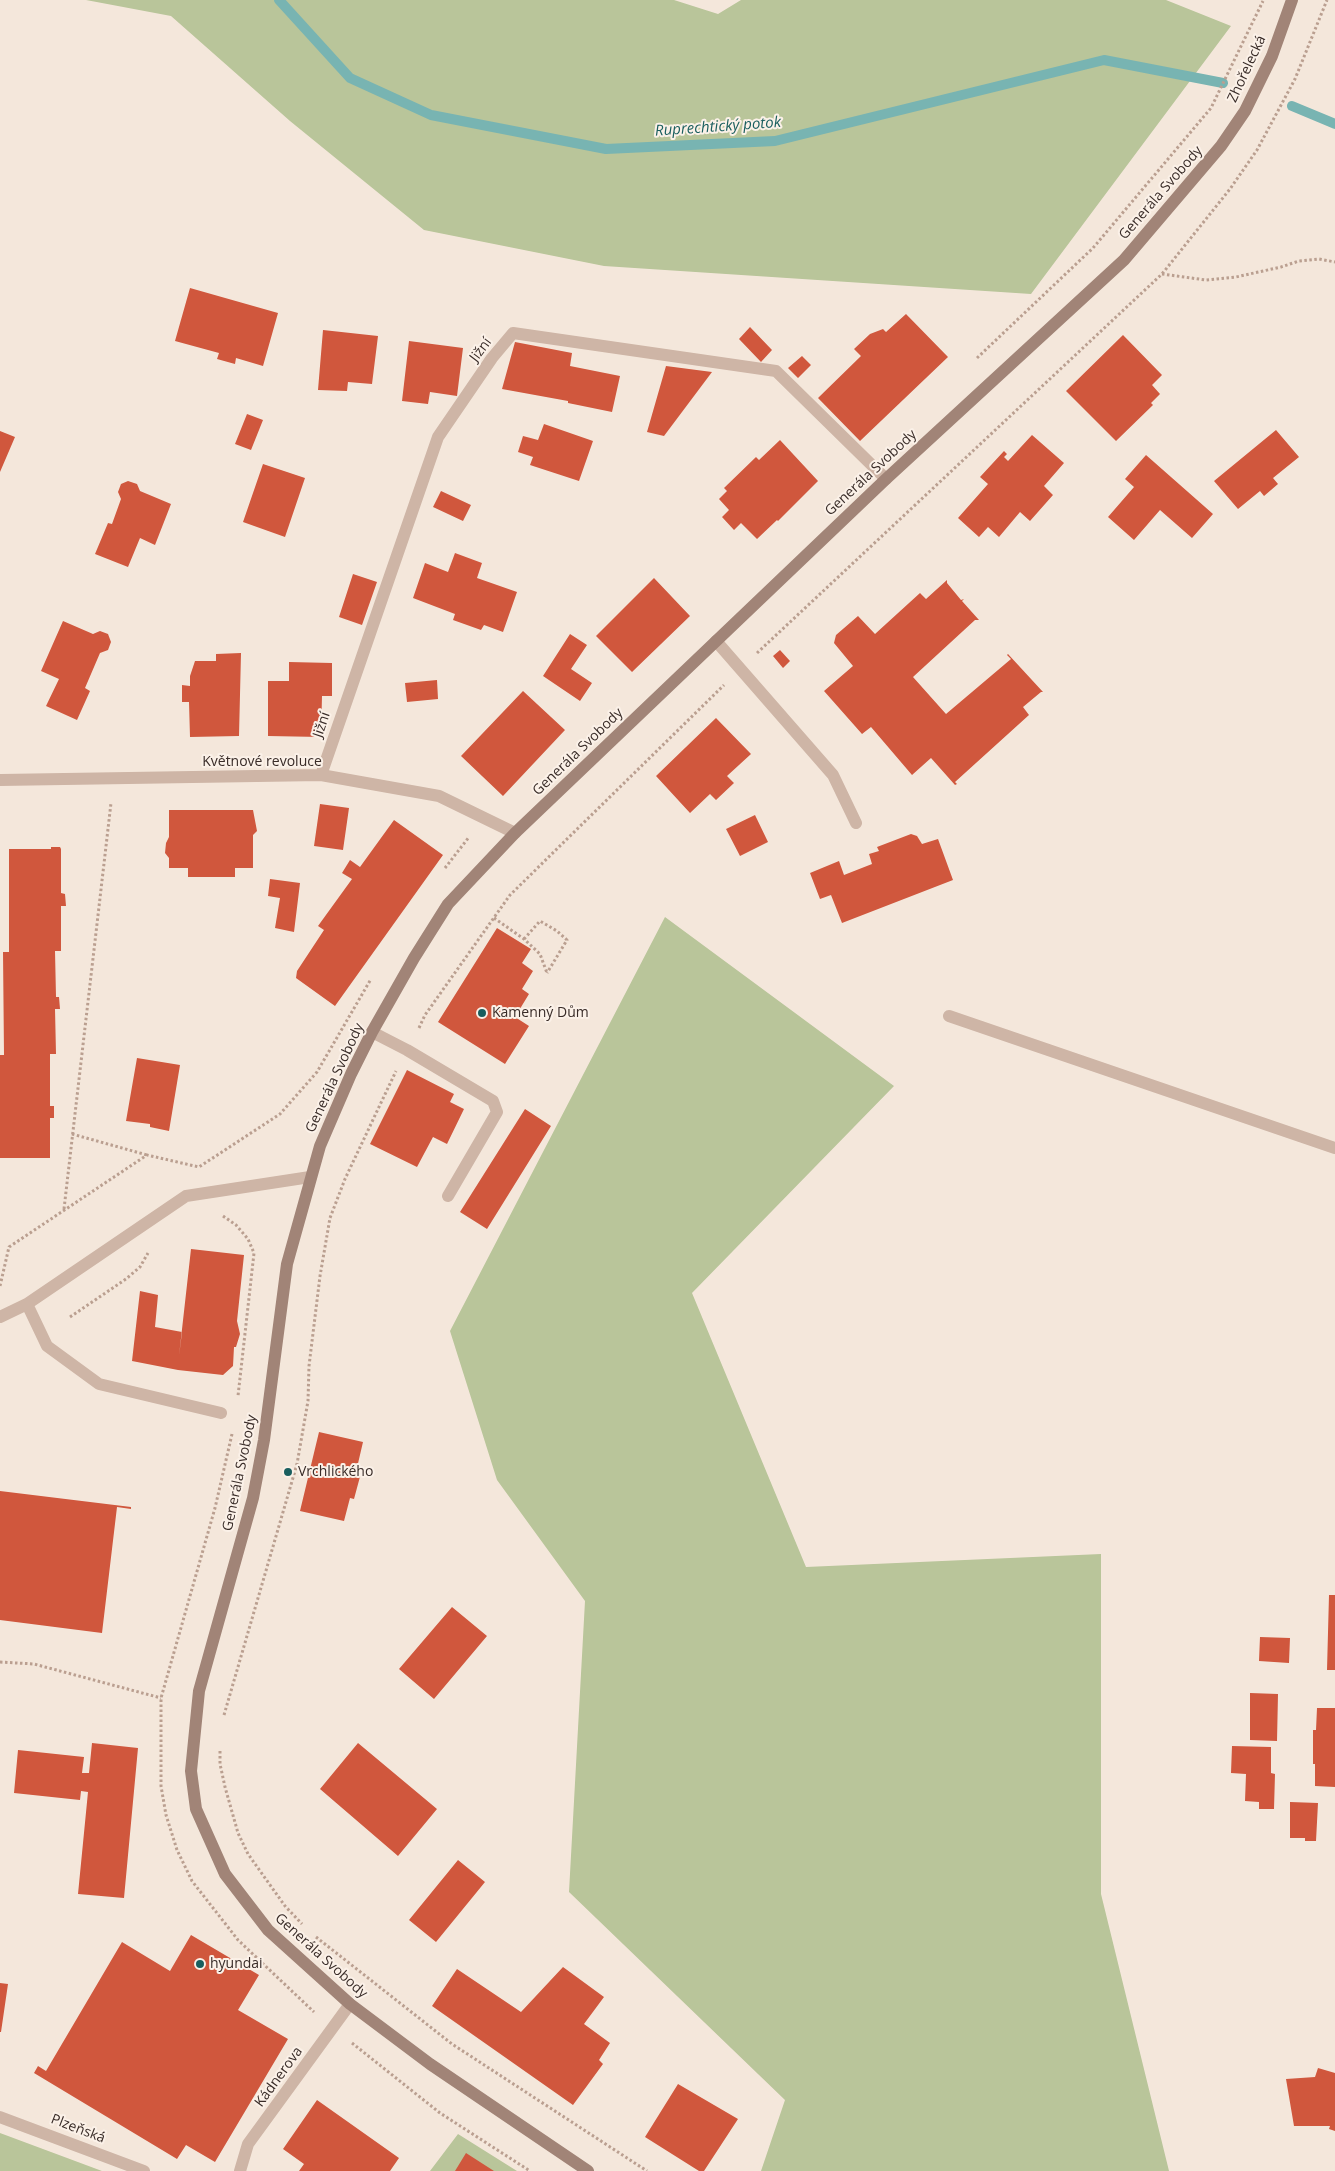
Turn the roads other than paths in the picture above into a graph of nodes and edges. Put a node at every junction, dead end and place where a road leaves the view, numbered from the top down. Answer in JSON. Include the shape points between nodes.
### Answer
{"nodes":[{"id":1,"x":1292,"y":0,"type":"edge"},
{"id":2,"x":1221,"y":146,"type":"joint"},
{"id":3,"x":886,"y":479,"type":"junction"},
{"id":4,"x":716,"y":642,"type":"junction"},
{"id":5,"x":320,"y":775,"type":"junction"},
{"id":6,"x":0,"y":780,"type":"edge"},
{"id":7,"x":856,"y":823,"type":"dead end"},
{"id":8,"x":515,"y":833,"type":"junction"},
{"id":9,"x":949,"y":1016,"type":"dead end"},
{"id":10,"x":372,"y":1032,"type":"junction"},
{"id":11,"x":1335,"y":1148,"type":"edge"},
{"id":12,"x":310,"y":1177,"type":"junction"},
{"id":13,"x":448,"y":1196,"type":"dead end"},
{"id":14,"x":27,"y":1304,"type":"junction"},
{"id":15,"x":0,"y":1317,"type":"edge"},
{"id":16,"x":220,"y":1413,"type":"dead end"},
{"id":17,"x":350,"y":2004,"type":"junction"},
{"id":18,"x":0,"y":2117,"type":"edge"},
{"id":19,"x":144,"y":2171,"type":"edge"},
{"id":20,"x":240,"y":2171,"type":"edge"},
{"id":21,"x":588,"y":2171,"type":"edge"}],
"edges":[{"from":1,"to":2,"type":"main road","name":"Zhořelecká","via":[[1272,56],[1245,111]]},
{"from":2,"to":3,"type":"main road","name":"Generála Svobody","via":[[1124,260]]},
{"from":3,"to":4,"type":"main road","name":"Generála Svobody"},
{"from":3,"to":5,"type":"street","name":"Jižní","via":[[776,371],[513,334],[492,358],[438,437]]},
{"from":4,"to":7,"type":"street","via":[[833,775]]},
{"from":4,"to":8,"type":"main road","name":"Generála Svobody"},
{"from":5,"to":6,"type":"street","name":"Květnové revoluce"},
{"from":5,"to":8,"type":"street","name":"Květnové revoluce","via":[[440,796]]},
{"from":8,"to":10,"type":"main road","name":"Generála Svobody","via":[[448,904]]},
{"from":9,"to":11,"type":"street"},
{"from":10,"to":12,"type":"main road","name":"Generála Svobody","via":[[320,1146]]},
{"from":10,"to":13,"type":"street","via":[[493,1101],[497,1112]]},
{"from":12,"to":14,"type":"street","via":[[186,1196]]},
{"from":12,"to":17,"type":"main road","name":"Generála Svobody","via":[[287,1264],[264,1440],[253,1498],[199,1692],[191,1771],[196,1809],[225,1874],[268,1930]]},
{"from":14,"to":15,"type":"street"},
{"from":14,"to":16,"type":"street","via":[[47,1346],[99,1384]]},
{"from":17,"to":20,"type":"street","name":"Kádnerova","via":[[248,2144]]},
{"from":17,"to":21,"type":"main road","name":"Generála Svobody","via":[[430,2064]]},
{"from":18,"to":19,"type":"street","name":"Plzeňská"}]}
